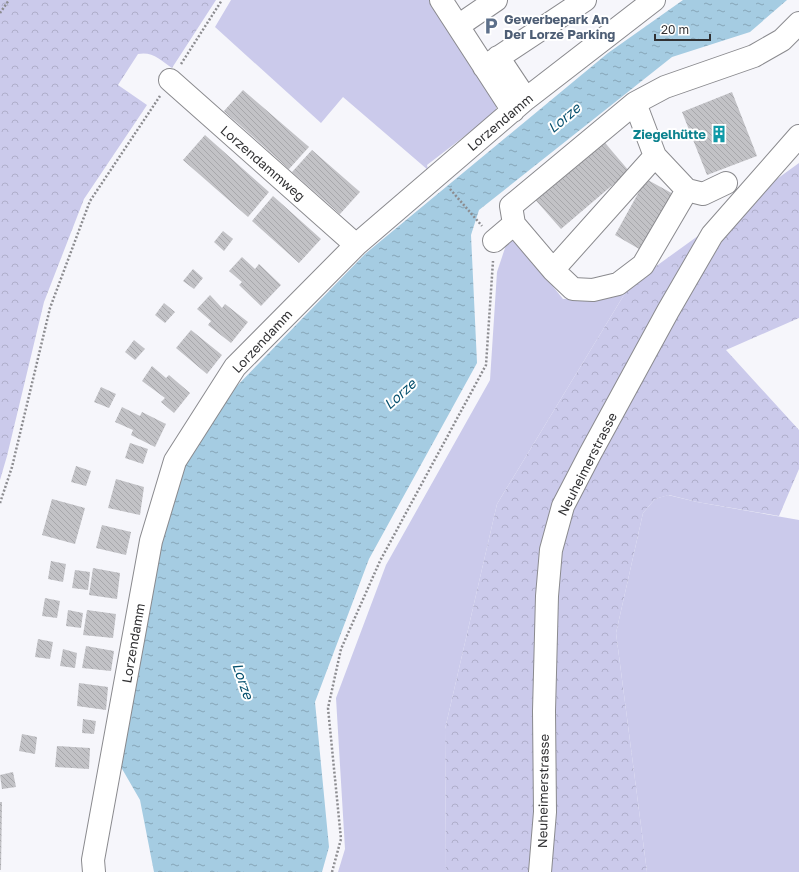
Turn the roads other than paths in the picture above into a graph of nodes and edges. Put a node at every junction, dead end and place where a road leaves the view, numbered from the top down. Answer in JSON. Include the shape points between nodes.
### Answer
{"nodes":[{"id":1,"x":441,"y":0,"type":"edge"},
{"id":2,"x":496,"y":0,"type":"edge"},
{"id":3,"x":584,"y":0,"type":"edge"},
{"id":4,"x":654,"y":0,"type":"edge"},
{"id":5,"x":799,"y":23,"type":"edge"},
{"id":6,"x":458,"y":26,"type":"junction"},
{"id":7,"x":491,"y":62,"type":"junction"},
{"id":8,"x":170,"y":80,"type":"road end"},
{"id":9,"x":635,"y":103,"type":"junction"},
{"id":10,"x":519,"y":105,"type":"junction"},
{"id":11,"x":799,"y":136,"type":"edge"},
{"id":12,"x":655,"y":156,"type":"junction"},
{"id":13,"x":726,"y":183,"type":"dead end"},
{"id":14,"x":688,"y":190,"type":"junction"},
{"id":15,"x":514,"y":224,"type":"junction"},
{"id":16,"x":494,"y":241,"type":"road end"},
{"id":17,"x":356,"y":244,"type":"junction"},
{"id":18,"x":553,"y":270,"type":"junction"},
{"id":19,"x":94,"y":872,"type":"edge"},
{"id":20,"x":540,"y":872,"type":"edge"}],
"edges":[{"from":1,"to":6,"type":"street"},
{"from":2,"to":6,"type":"street"},
{"from":3,"to":7,"type":"street"},
{"from":4,"to":10,"type":"street","name":"Lorzendamm"},
{"from":5,"to":9,"type":"street","via":[[782,40],[754,56],[666,87]]},
{"from":6,"to":7,"type":"street"},
{"from":7,"to":10,"type":"street"},
{"from":8,"to":17,"type":"street","name":"Lorzendammweg"},
{"from":9,"to":12,"type":"street"},
{"from":9,"to":15,"type":"street","via":[[511,206]]},
{"from":10,"to":17,"type":"street","name":"Lorzendamm"},
{"from":11,"to":20,"type":"street","name":"Neuheimerstrasse","via":[[712,235],[653,338],[563,506],[551,550],[547,596],[545,812]]},
{"from":12,"to":14,"type":"street"},
{"from":12,"to":18,"type":"street"},
{"from":13,"to":14,"type":"street","via":[[704,194]]},
{"from":14,"to":18,"type":"street","via":[[643,265],[618,284],[593,290],[573,289]]},
{"from":15,"to":16,"type":"street"},
{"from":15,"to":18,"type":"street"},
{"from":17,"to":19,"type":"street","name":"Lorzendamm","via":[[235,367],[174,462],[151,541],[94,860]]}]}
